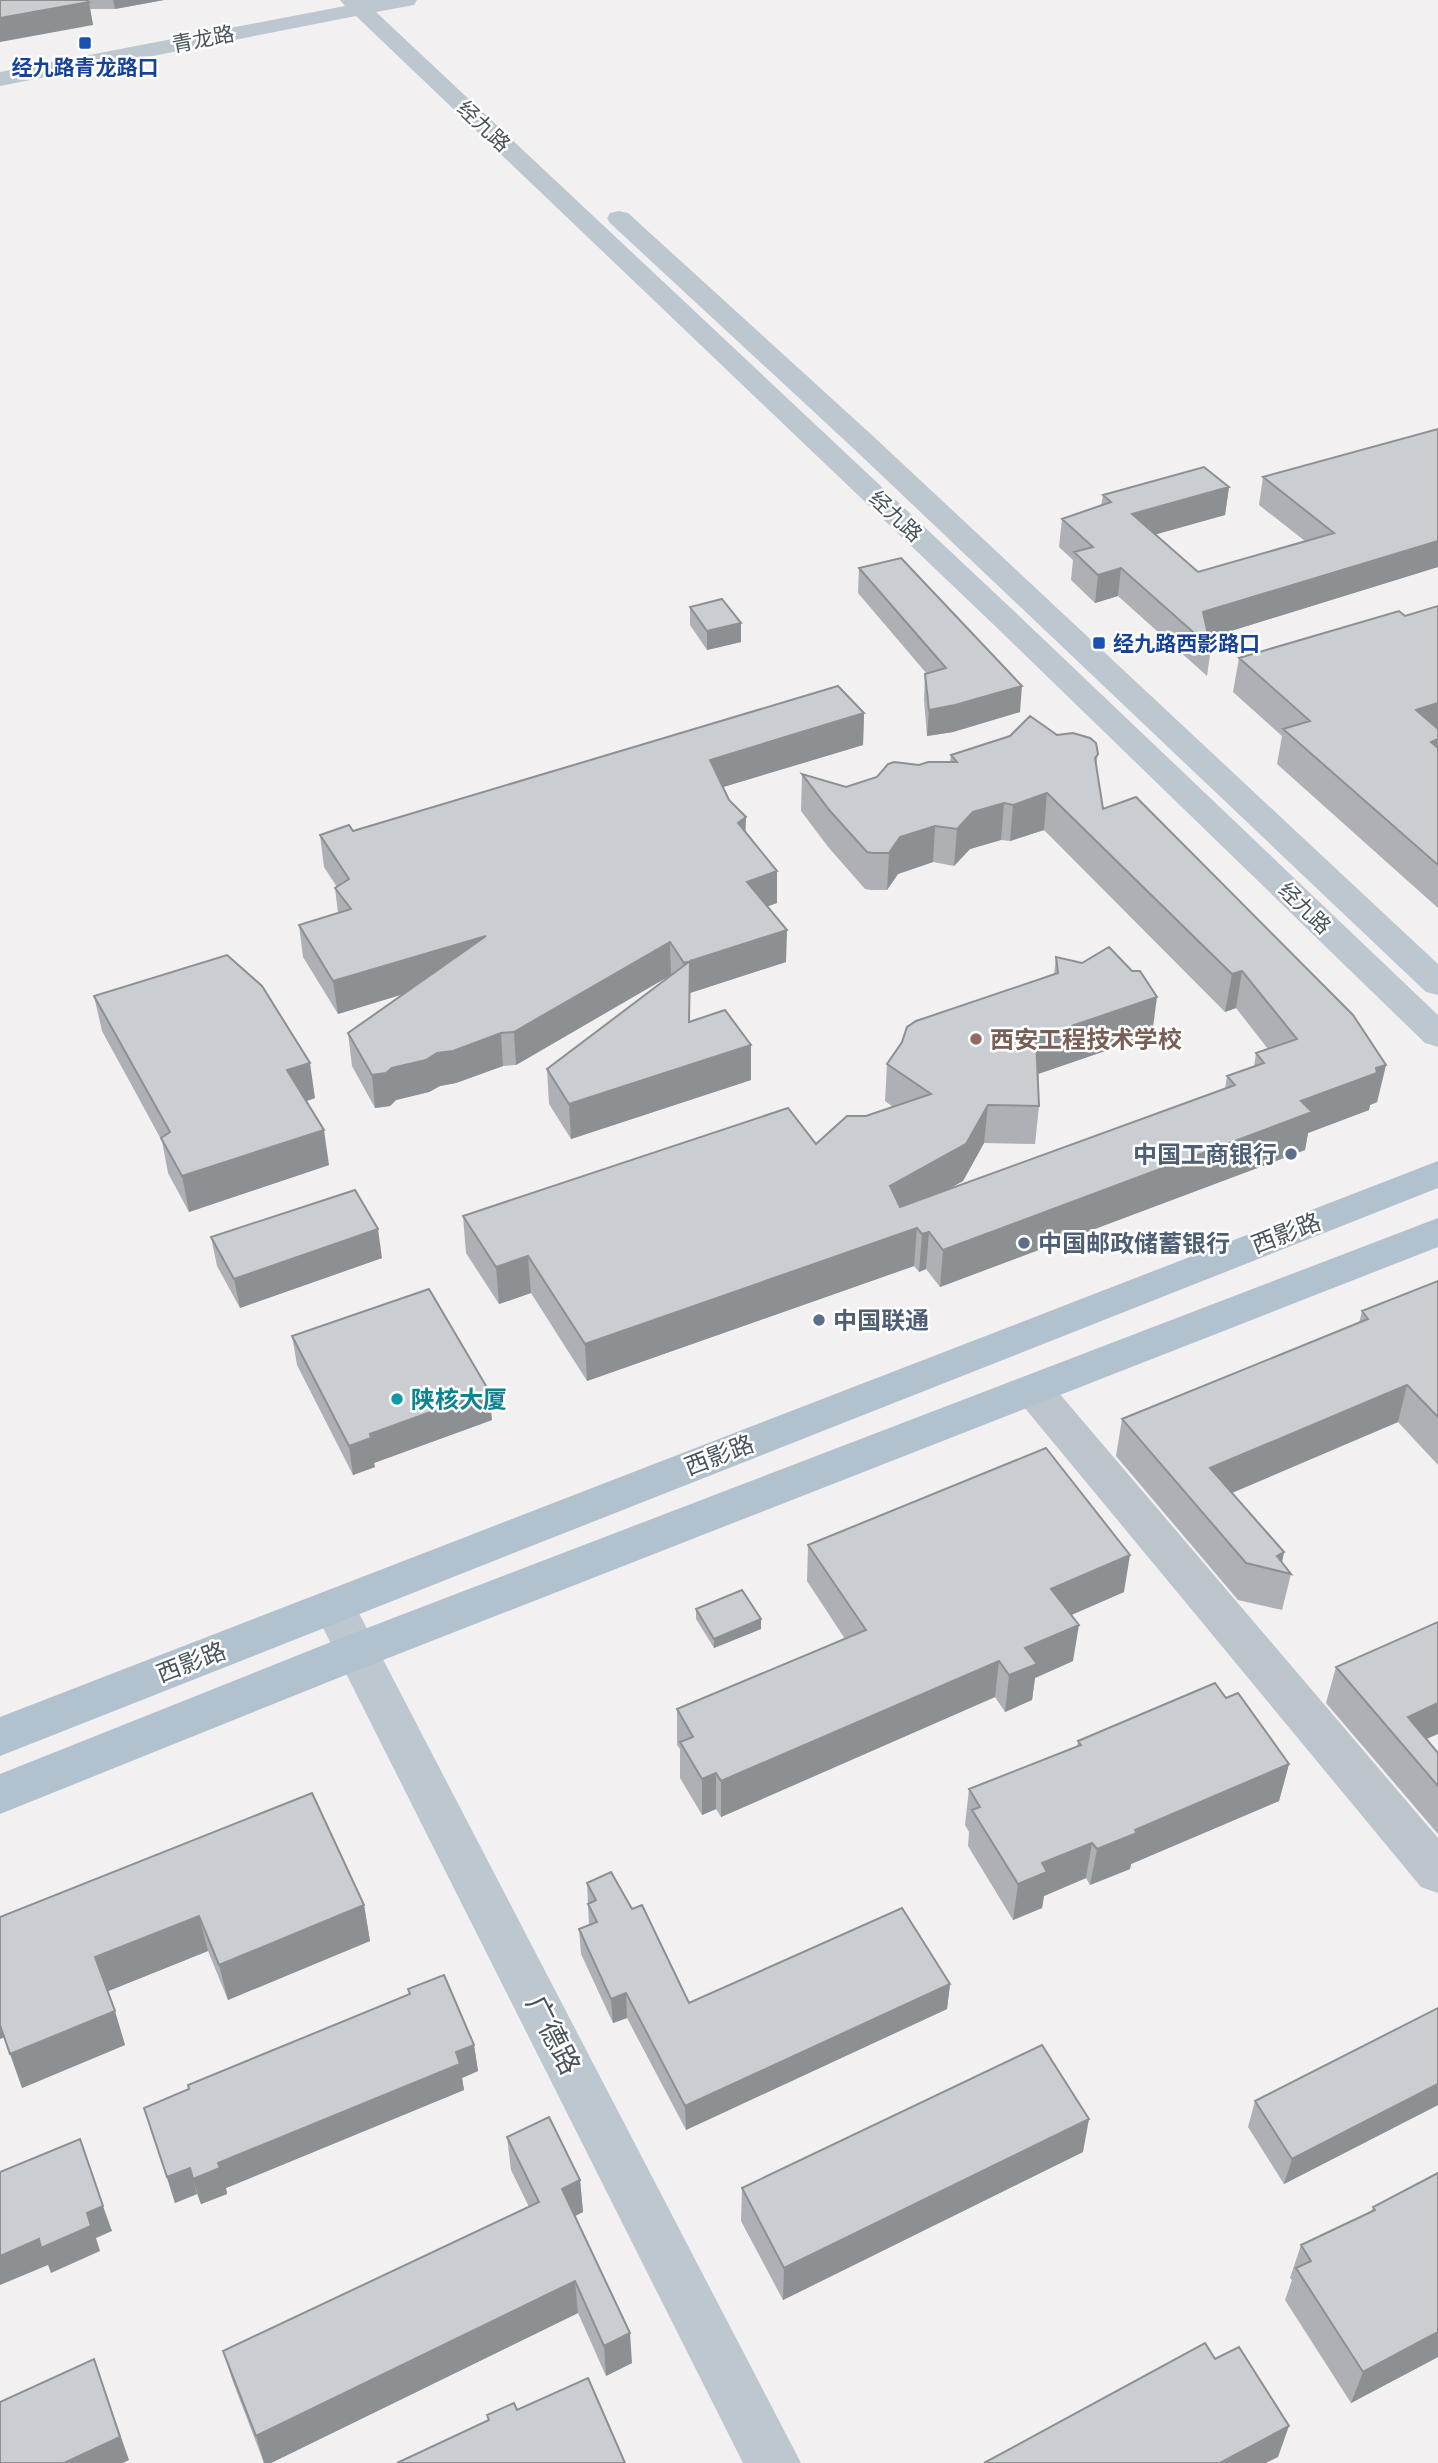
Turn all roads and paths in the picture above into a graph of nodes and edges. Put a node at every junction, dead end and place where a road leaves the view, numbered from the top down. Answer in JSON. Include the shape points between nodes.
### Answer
{"nodes":[{"id":1,"x":373,"y":2,"type":"edge"},
{"id":2,"x":0,"y":68,"type":"edge"},
{"id":3,"x":0,"y":79,"type":"edge"},
{"id":4,"x":1438,"y":984,"type":"edge"},
{"id":5,"x":1438,"y":1035,"type":"edge"},
{"id":6,"x":1438,"y":1174,"type":"edge"},
{"id":7,"x":1438,"y":1233,"type":"edge"},
{"id":8,"x":1033,"y":1390,"type":"junction"},
{"id":9,"x":334,"y":1606,"type":"junction"},
{"id":10,"x":357,"y":1651,"type":"junction"},
{"id":11,"x":0,"y":1737,"type":"edge"},
{"id":12,"x":0,"y":1794,"type":"edge"},
{"id":13,"x":1438,"y":1872,"type":"edge"},
{"id":14,"x":773,"y":2463,"type":"edge"}],
"edges":[{"from":1,"to":2,"type":"street","name":"青龙路"},
{"from":1,"to":3,"type":"street","name":"青龙路"},
{"from":1,"to":4,"type":"street","name":"经九路","via":[[864,443]]},
{"from":1,"to":5,"type":"street","name":"经九路"},
{"from":6,"to":9,"type":"main road","name":"西影路"},
{"from":7,"to":8,"type":"main road","name":"西影路"},
{"from":8,"to":10,"type":"main road","name":"西影路"},
{"from":8,"to":13,"type":"street"},
{"from":9,"to":10,"type":"street","name":"广德路"},
{"from":9,"to":11,"type":"main road","name":"西影路"},
{"from":10,"to":12,"type":"main road","name":"西影路"},
{"from":10,"to":14,"type":"street","name":"广德路"}]}
